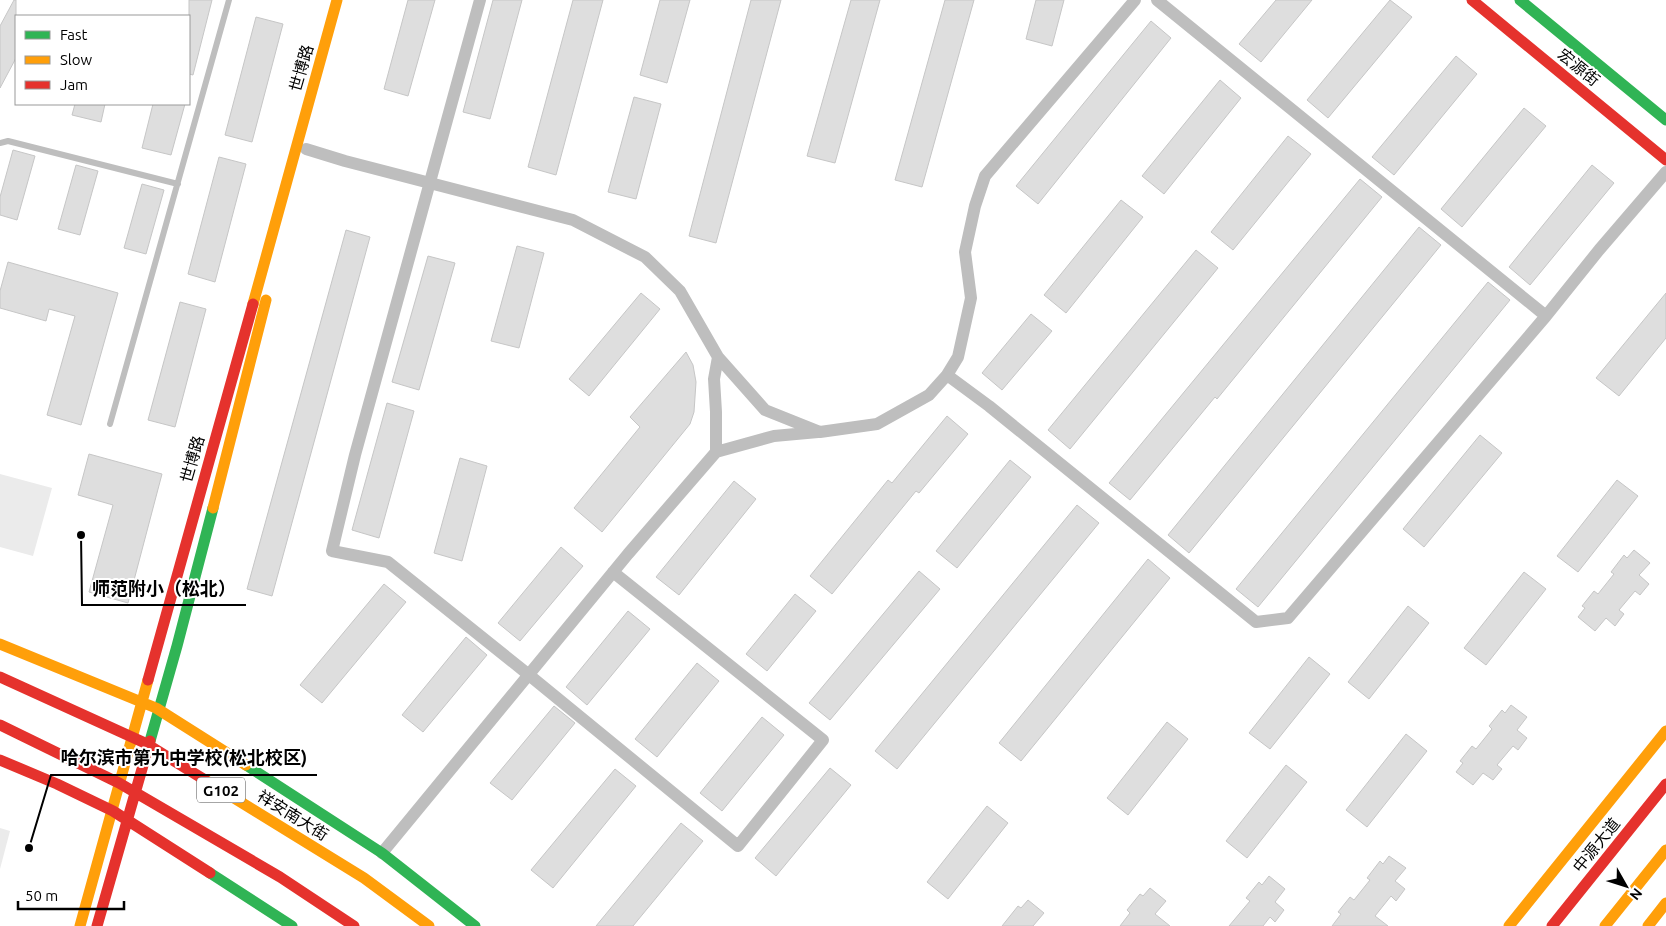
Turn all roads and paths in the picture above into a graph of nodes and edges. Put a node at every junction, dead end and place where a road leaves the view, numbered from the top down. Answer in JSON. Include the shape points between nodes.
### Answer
{"nodes":[{"id":1,"x":229,"y":0,"type":"edge"},
{"id":2,"x":336,"y":0,"type":"edge"},
{"id":3,"x":348,"y":0,"type":"edge"},
{"id":4,"x":480,"y":0,"type":"edge"},
{"id":5,"x":1135,"y":0,"type":"edge"},
{"id":6,"x":1158,"y":0,"type":"edge"},
{"id":7,"x":1472,"y":0,"type":"edge"},
{"id":8,"x":1520,"y":0,"type":"edge"},
{"id":9,"x":1666,"y":120,"type":"edge"},
{"id":10,"x":0,"y":143,"type":"edge"},
{"id":11,"x":306,"y":149,"type":"junction"},
{"id":12,"x":1666,"y":160,"type":"edge"},
{"id":13,"x":1666,"y":172,"type":"edge"},
{"id":14,"x":178,"y":184,"type":"junction"},
{"id":15,"x":430,"y":184,"type":"junction"},
{"id":16,"x":273,"y":273,"type":"dead end"},
{"id":17,"x":268,"y":292,"type":"dead end"},
{"id":18,"x":1546,"y":316,"type":"junction"},
{"id":19,"x":718,"y":357,"type":"junction"},
{"id":20,"x":947,"y":375,"type":"junction"},
{"id":21,"x":110,"y":424,"type":"dead end"},
{"id":22,"x":820,"y":432,"type":"junction"},
{"id":23,"x":716,"y":452,"type":"junction"},
{"id":24,"x":613,"y":572,"type":"junction"},
{"id":25,"x":0,"y":644,"type":"edge"},
{"id":26,"x":529,"y":675,"type":"junction"},
{"id":27,"x":0,"y":677,"type":"edge"},
{"id":28,"x":142,"y":702,"type":"junction"},
{"id":29,"x":159,"y":710,"type":"junction"},
{"id":30,"x":0,"y":726,"type":"edge"},
{"id":31,"x":1666,"y":731,"type":"edge"},
{"id":32,"x":132,"y":737,"type":"junction"},
{"id":33,"x":148,"y":745,"type":"junction"},
{"id":34,"x":0,"y":760,"type":"edge"},
{"id":35,"x":120,"y":783,"type":"junction"},
{"id":36,"x":1666,"y":784,"type":"edge"},
{"id":37,"x":136,"y":792,"type":"junction"},
{"id":38,"x":112,"y":811,"type":"junction"},
{"id":39,"x":127,"y":821,"type":"junction"},
{"id":40,"x":1666,"y":850,"type":"edge"},
{"id":41,"x":382,"y":853,"type":"junction"},
{"id":42,"x":1666,"y":903,"type":"edge"},
{"id":43,"x":80,"y":926,"type":"edge"},
{"id":44,"x":97,"y":926,"type":"edge"},
{"id":45,"x":292,"y":926,"type":"edge"},
{"id":46,"x":354,"y":926,"type":"edge"},
{"id":47,"x":428,"y":926,"type":"edge"},
{"id":48,"x":475,"y":926,"type":"edge"},
{"id":49,"x":1509,"y":926,"type":"edge"},
{"id":50,"x":1552,"y":926,"type":"edge"},
{"id":51,"x":1605,"y":926,"type":"edge"},
{"id":52,"x":1648,"y":926,"type":"edge"}],
"edges":[{"from":1,"to":14,"type":"lane"},
{"from":2,"to":28,"type":"main road","name":"世博路"},
{"from":3,"to":11,"type":"main road","name":"世博路"},
{"from":4,"to":15,"type":"street"},
{"from":5,"to":20,"type":"street","via":[[985,176],[964,252],[971,298],[958,357]]},
{"from":6,"to":18,"type":"street"},
{"from":7,"to":12,"type":"main road","name":"宏源街","via":[[1490,10]]},
{"from":8,"to":9,"type":"main road","name":"宏源街"},
{"from":10,"to":14,"type":"lane","via":[[8,141]]},
{"from":11,"to":15,"type":"street"},
{"from":11,"to":16,"type":"main road","name":"世博路"},
{"from":13,"to":18,"type":"street"},
{"from":14,"to":21,"type":"lane"},
{"from":15,"to":19,"type":"street","via":[[573,220],[645,257],[680,291]]},
{"from":15,"to":26,"type":"street","via":[[355,455],[332,551],[388,562]]},
{"from":17,"to":29,"type":"main road","name":"世博路"},
{"from":18,"to":20,"type":"street","via":[[1288,618],[1256,622]]},
{"from":19,"to":22,"type":"street","via":[[765,410]]},
{"from":19,"to":23,"type":"street","via":[[714,379]]},
{"from":20,"to":22,"type":"street","via":[[929,395],[877,424]]},
{"from":22,"to":23,"type":"street","via":[[774,436]]},
{"from":23,"to":24,"type":"street"},
{"from":24,"to":26,"type":"street"},
{"from":24,"to":26,"type":"street","via":[[823,740],[738,846]]},
{"from":25,"to":28,"type":"main road"},
{"from":26,"to":41,"type":"street"},
{"from":27,"to":32,"type":"main road","name":"祥安南大街","number":"G102"},
{"from":28,"to":29,"type":"main road"},
{"from":28,"to":32,"type":"main road","name":"世博路"},
{"from":29,"to":33,"type":"main road","name":"世博路"},
{"from":29,"to":41,"type":"main road"},
{"from":30,"to":35,"type":"main road","number":"G102"},
{"from":31,"to":49,"type":"main road"},
{"from":32,"to":33,"type":"main road","name":"祥安南大街","number":"G102"},
{"from":32,"to":35,"type":"main road","name":"世博路"},
{"from":33,"to":37,"type":"main road","name":"世博路"},
{"from":33,"to":47,"type":"main road","name":"祥安南大街","number":"G102","via":[[364,878]]},
{"from":34,"to":38,"type":"main road"},
{"from":35,"to":37,"type":"main road","number":"G102"},
{"from":35,"to":38,"type":"main road","name":"世博路"},
{"from":36,"to":50,"type":"main road","name":"中源大道"},
{"from":37,"to":39,"type":"main road","name":"世博路"},
{"from":37,"to":46,"type":"main road","number":"G102","via":[[280,877]]},
{"from":38,"to":39,"type":"main road"},
{"from":38,"to":43,"type":"main road","name":"世博路"},
{"from":39,"to":44,"type":"main road","name":"世博路"},
{"from":39,"to":45,"type":"main road"},
{"from":40,"to":51,"type":"main road"},
{"from":41,"to":48,"type":"main road"},
{"from":42,"to":52,"type":"main road"}]}
